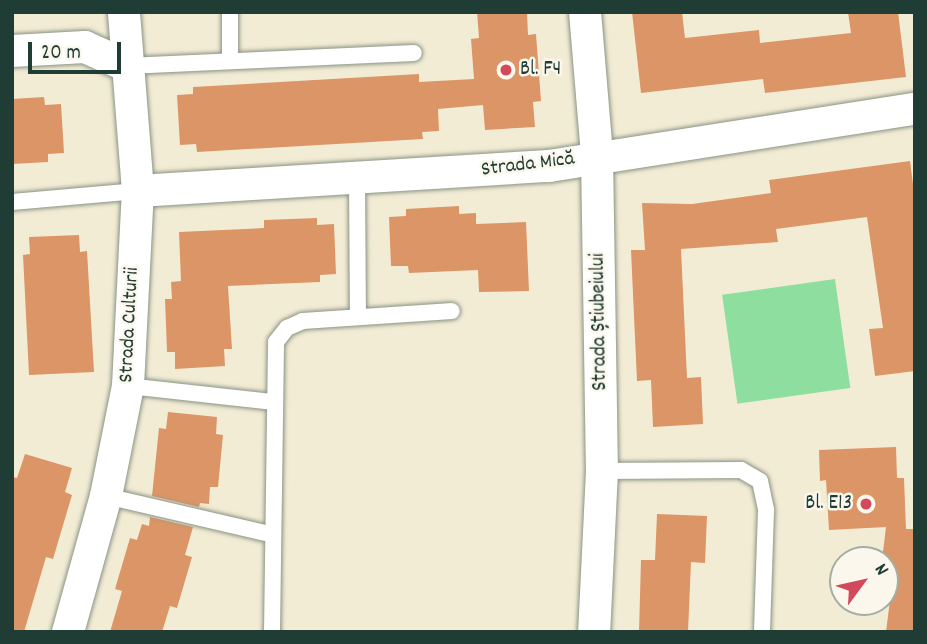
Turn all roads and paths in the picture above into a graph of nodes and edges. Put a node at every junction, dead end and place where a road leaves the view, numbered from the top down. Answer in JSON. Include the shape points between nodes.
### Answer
{"nodes":[{"id":1,"x":124,"y":12,"type":"edge"},
{"id":2,"x":230,"y":12,"type":"edge"},
{"id":3,"x":585,"y":12,"type":"edge"},
{"id":4,"x":12,"y":51,"type":"edge"},
{"id":5,"x":414,"y":53,"type":"dead end"},
{"id":6,"x":230,"y":61,"type":"junction"},
{"id":7,"x":127,"y":66,"type":"junction"},
{"id":8,"x":915,"y":109,"type":"edge"},
{"id":9,"x":597,"y":155,"type":"junction"},
{"id":10,"x":357,"y":180,"type":"junction"},
{"id":11,"x":138,"y":191,"type":"junction"},
{"id":12,"x":12,"y":202,"type":"edge"},
{"id":13,"x":452,"y":311,"type":"dead end"},
{"id":14,"x":358,"y":314,"type":"junction"},
{"id":15,"x":128,"y":386,"type":"junction"},
{"id":16,"x":273,"y":402,"type":"junction"},
{"id":17,"x":602,"y":471,"type":"junction"},
{"id":18,"x":106,"y":496,"type":"junction"},
{"id":19,"x":273,"y":535,"type":"junction"},
{"id":20,"x":68,"y":632,"type":"edge"},
{"id":21,"x":272,"y":632,"type":"edge"},
{"id":22,"x":594,"y":632,"type":"edge"},
{"id":23,"x":762,"y":632,"type":"edge"}],
"edges":[{"from":1,"to":7,"type":"street","name":"Strada Culturii"},
{"from":2,"to":6,"type":"lane"},
{"from":3,"to":9,"type":"street","name":"Strada Știubeiului"},
{"from":4,"to":7,"type":"street","via":[[85,47]]},
{"from":5,"to":6,"type":"lane"},
{"from":6,"to":7,"type":"lane"},
{"from":7,"to":11,"type":"street","name":"Strada Culturii"},
{"from":8,"to":9,"type":"street","name":"Strada Mică"},
{"from":9,"to":10,"type":"street","name":"Strada Mică","via":[[549,166]]},
{"from":9,"to":17,"type":"street","name":"Strada Știubeiului"},
{"from":10,"to":11,"type":"street","name":"Strada Mică"},
{"from":10,"to":14,"type":"lane"},
{"from":11,"to":12,"type":"lane"},
{"from":11,"to":15,"type":"street","name":"Strada Culturii"},
{"from":13,"to":14,"type":"lane"},
{"from":14,"to":16,"type":"lane","via":[[303,321],[281,335],[273,350]]},
{"from":15,"to":16,"type":"lane"},
{"from":15,"to":18,"type":"street","name":"Strada Culturii"},
{"from":16,"to":19,"type":"lane"},
{"from":17,"to":22,"type":"street","name":"Strada Știubeiului"},
{"from":17,"to":23,"type":"lane","via":[[741,470],[760,481],[766,510]]},
{"from":18,"to":19,"type":"lane"},
{"from":18,"to":20,"type":"street","name":"Strada Culturii"},
{"from":19,"to":21,"type":"lane"}]}
